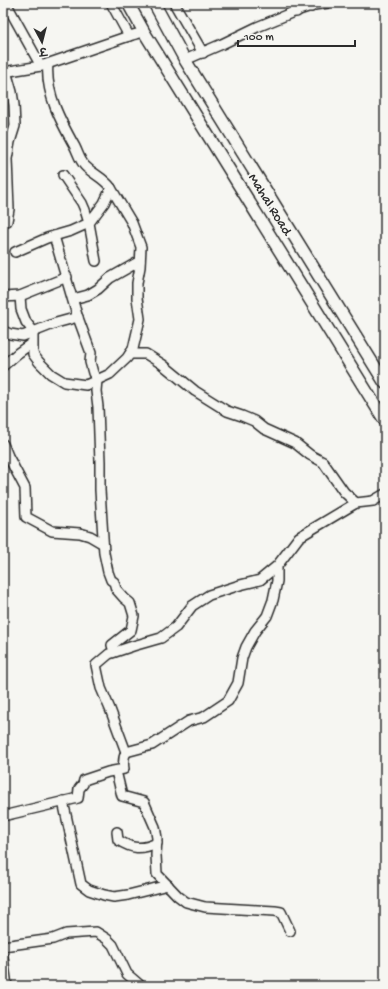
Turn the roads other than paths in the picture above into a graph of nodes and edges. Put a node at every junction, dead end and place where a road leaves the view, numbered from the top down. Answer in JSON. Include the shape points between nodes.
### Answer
{"nodes":[{"id":1,"x":6,"y":3,"type":"edge"},
{"id":2,"x":111,"y":3,"type":"edge"},
{"id":3,"x":128,"y":3,"type":"edge"},
{"id":4,"x":154,"y":3,"type":"edge"},
{"id":5,"x":174,"y":3,"type":"edge"},
{"id":6,"x":328,"y":3,"type":"edge"},
{"id":7,"x":310,"y":4,"type":"edge"},
{"id":8,"x":294,"y":7,"type":"edge"},
{"id":9,"x":144,"y":32,"type":"junction"},
{"id":10,"x":129,"y":36,"type":"junction"},
{"id":11,"x":202,"y":53,"type":"junction"},
{"id":12,"x":185,"y":60,"type":"junction"},
{"id":13,"x":45,"y":65,"type":"junction"},
{"id":14,"x":5,"y":72,"type":"edge"},
{"id":15,"x":63,"y":175,"type":"dead end"},
{"id":16,"x":111,"y":188,"type":"junction"},
{"id":17,"x":3,"y":222,"type":"edge"},
{"id":18,"x":89,"y":223,"type":"junction"},
{"id":19,"x":54,"y":236,"type":"junction"},
{"id":20,"x":15,"y":252,"type":"dead end"},
{"id":21,"x":96,"y":261,"type":"dead end"},
{"id":22,"x":140,"y":261,"type":"junction"},
{"id":23,"x":67,"y":277,"type":"junction"},
{"id":24,"x":20,"y":296,"type":"junction"},
{"id":25,"x":3,"y":297,"type":"edge"},
{"id":26,"x":73,"y":299,"type":"junction"},
{"id":27,"x":78,"y":317,"type":"junction"},
{"id":28,"x":3,"y":331,"type":"edge"},
{"id":29,"x":32,"y":332,"type":"junction"},
{"id":30,"x":32,"y":343,"type":"junction"},
{"id":31,"x":130,"y":354,"type":"junction"},
{"id":32,"x":3,"y":366,"type":"edge"},
{"id":33,"x":97,"y":380,"type":"junction"},
{"id":34,"x":385,"y":383,"type":"edge"},
{"id":35,"x":385,"y":421,"type":"edge"},
{"id":36,"x":3,"y":444,"type":"edge"},
{"id":37,"x":385,"y":494,"type":"edge"},
{"id":38,"x":356,"y":503,"type":"junction"},
{"id":39,"x":102,"y":543,"type":"junction"},
{"id":40,"x":278,"y":566,"type":"junction"},
{"id":41,"x":114,"y":652,"type":"junction"},
{"id":42,"x":126,"y":752,"type":"junction"},
{"id":43,"x":116,"y":771,"type":"junction"},
{"id":44,"x":63,"y":802,"type":"junction"},
{"id":45,"x":3,"y":816,"type":"edge"},
{"id":46,"x":117,"y":832,"type":"dead end"},
{"id":47,"x":157,"y":844,"type":"junction"},
{"id":48,"x":168,"y":885,"type":"junction"},
{"id":49,"x":290,"y":931,"type":"dead end"},
{"id":50,"x":3,"y":946,"type":"edge"},
{"id":51,"x":3,"y":957,"type":"edge"},
{"id":52,"x":7,"y":986,"type":"edge"},
{"id":53,"x":141,"y":986,"type":"edge"}],
"edges":[{"from":1,"to":13,"type":"street"},
{"from":2,"to":10,"type":"street"},
{"from":3,"to":9,"type":"main road","name":"Mahal Road"},
{"from":4,"to":12,"type":"main road","name":"Mahal Road"},
{"from":5,"to":11,"type":"street"},
{"from":6,"to":7,"type":"street"},
{"from":7,"to":8,"type":"street"},
{"from":8,"to":11,"type":"street"},
{"from":9,"to":10,"type":"street"},
{"from":9,"to":35,"type":"main road","name":"Mahal Road"},
{"from":10,"to":13,"type":"street"},
{"from":11,"to":12,"type":"street"},
{"from":12,"to":34,"type":"main road","name":"Mahal Road"},
{"from":13,"to":14,"type":"street"},
{"from":13,"to":16,"type":"street","via":[[55,107],[70,139],[84,165]]},
{"from":14,"to":17,"type":"street","via":[[12,92],[15,126],[7,159],[9,209],[7,221]]},
{"from":15,"to":18,"type":"street","via":[[82,203]]},
{"from":16,"to":18,"type":"street","via":[[104,203]]},
{"from":16,"to":22,"type":"street","via":[[132,223],[141,247]]},
{"from":18,"to":19,"type":"street"},
{"from":18,"to":21,"type":"street"},
{"from":19,"to":20,"type":"street"},
{"from":19,"to":23,"type":"street"},
{"from":22,"to":26,"type":"street","via":[[110,278],[88,295]]},
{"from":22,"to":31,"type":"street","via":[[137,291],[140,319]]},
{"from":23,"to":24,"type":"street"},
{"from":23,"to":26,"type":"street"},
{"from":24,"to":25,"type":"street"},
{"from":24,"to":29,"type":"street","via":[[21,309]]},
{"from":26,"to":27,"type":"street"},
{"from":27,"to":29,"type":"street"},
{"from":27,"to":33,"type":"street","via":[[91,353],[90,362]]},
{"from":28,"to":29,"type":"street","via":[[23,336]]},
{"from":29,"to":30,"type":"street"},
{"from":30,"to":32,"type":"street"},
{"from":30,"to":33,"type":"street","via":[[33,354],[39,362],[64,382],[86,385]]},
{"from":31,"to":33,"type":"street","via":[[110,374]]},
{"from":31,"to":38,"type":"street","via":[[146,354],[209,401],[295,443],[322,462],[344,492]]},
{"from":33,"to":39,"type":"street"},
{"from":36,"to":39,"type":"street","via":[[26,488],[26,517],[52,531],[80,533]]},
{"from":37,"to":38,"type":"street","via":[[373,501]]},
{"from":38,"to":40,"type":"street","via":[[299,537]]},
{"from":39,"to":41,"type":"street","via":[[111,580],[130,603],[134,616],[131,630],[112,645]]},
{"from":40,"to":41,"type":"street","via":[[260,580],[204,598],[192,606],[176,627],[161,638]]},
{"from":40,"to":42,"type":"street","via":[[269,611],[246,647],[238,683],[228,701],[204,718],[190,720],[152,745]]},
{"from":41,"to":42,"type":"street","via":[[96,665],[101,688]]},
{"from":42,"to":43,"type":"street","via":[[124,769]]},
{"from":43,"to":44,"type":"street","via":[[84,780],[79,788],[78,798]]},
{"from":43,"to":47,"type":"street","via":[[122,796],[144,802],[155,827]]},
{"from":44,"to":45,"type":"street"},
{"from":44,"to":48,"type":"street","via":[[81,884],[89,890],[114,897]]},
{"from":46,"to":47,"type":"street","via":[[118,840],[125,845],[139,849]]},
{"from":47,"to":48,"type":"street","via":[[158,874]]},
{"from":48,"to":49,"type":"street","via":[[186,902],[205,907],[281,912]]},
{"from":50,"to":53,"type":"street","via":[[53,939],[66,934],[96,932],[107,939],[128,974]]},
{"from":51,"to":52,"type":"street"}]}
